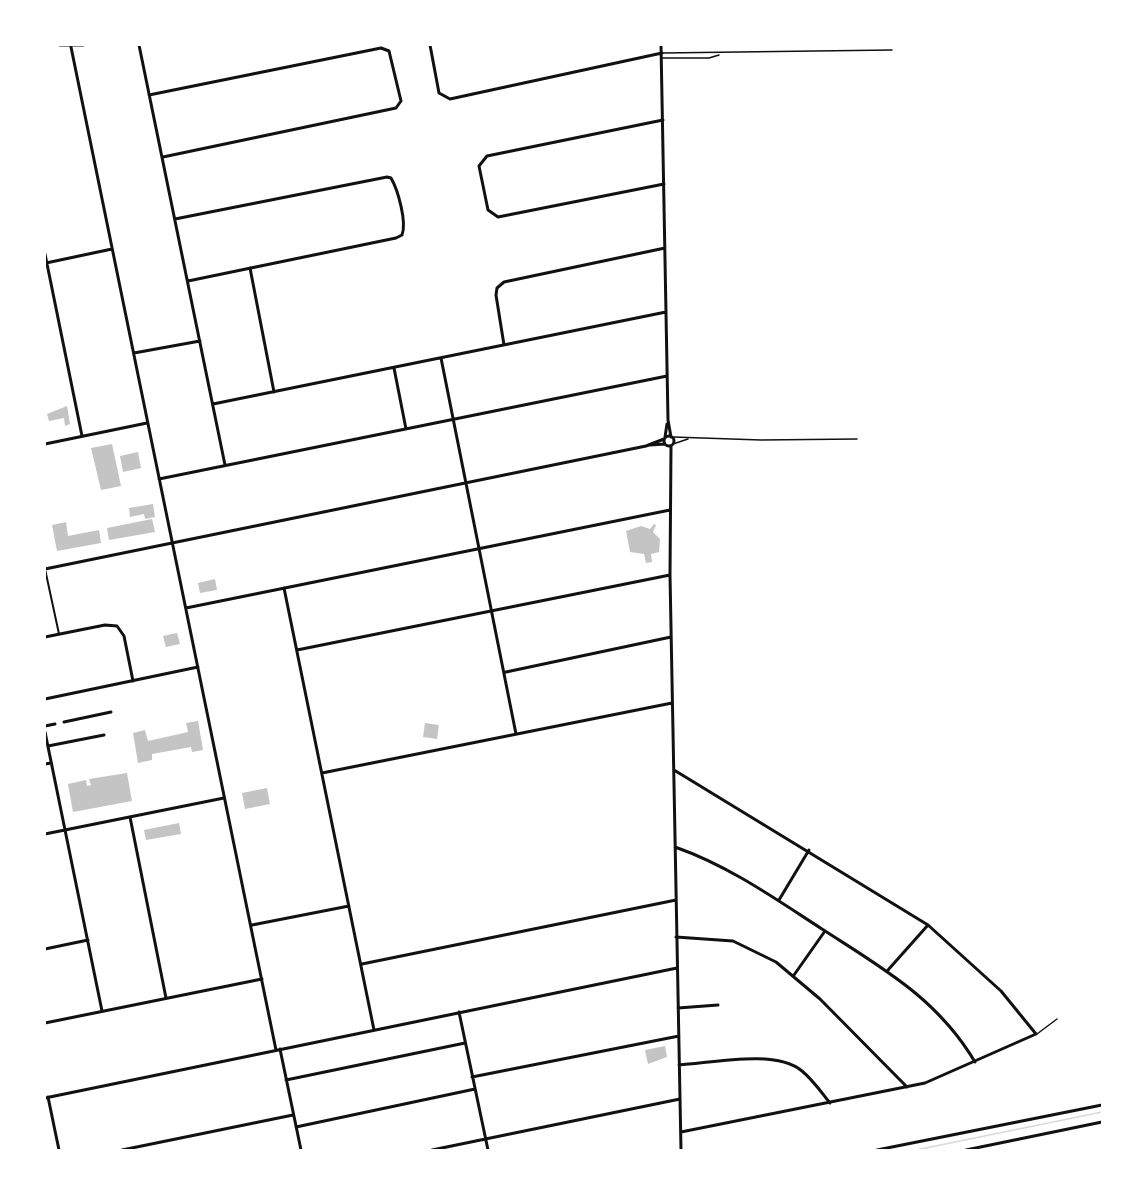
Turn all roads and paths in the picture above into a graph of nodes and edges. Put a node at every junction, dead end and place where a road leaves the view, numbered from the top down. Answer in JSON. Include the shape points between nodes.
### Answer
{"nodes":[{"id":1,"x":60,"y":45,"type":"edge"},
{"id":2,"x":83,"y":45,"type":"edge"},
{"id":3,"x":139,"y":45,"type":"edge"},
{"id":4,"x":430,"y":45,"type":"edge"},
{"id":5,"x":662,"y":45,"type":"edge"},
{"id":6,"x":71,"y":47,"type":"junction"},
{"id":7,"x":892,"y":50,"type":"dead end"},
{"id":8,"x":719,"y":54,"type":"junction"},
{"id":9,"x":662,"y":56,"type":"junction"},
{"id":10,"x":149,"y":95,"type":"junction"},
{"id":11,"x":663,"y":120,"type":"junction"},
{"id":12,"x":163,"y":157,"type":"junction"},
{"id":13,"x":664,"y":184,"type":"junction"},
{"id":14,"x":175,"y":219,"type":"junction"},
{"id":15,"x":665,"y":248,"type":"junction"},
{"id":16,"x":112,"y":249,"type":"junction"},
{"id":17,"x":45,"y":254,"type":"edge"},
{"id":18,"x":46,"y":263,"type":"edge"},
{"id":19,"x":250,"y":268,"type":"junction"},
{"id":20,"x":188,"y":281,"type":"junction"},
{"id":21,"x":666,"y":312,"type":"junction"},
{"id":22,"x":200,"y":340,"type":"junction"},
{"id":23,"x":504,"y":345,"type":"junction"},
{"id":24,"x":134,"y":352,"type":"junction"},
{"id":25,"x":441,"y":358,"type":"junction"},
{"id":26,"x":394,"y":368,"type":"junction"},
{"id":27,"x":667,"y":376,"type":"junction"},
{"id":28,"x":274,"y":392,"type":"junction"},
{"id":29,"x":213,"y":404,"type":"junction"},
{"id":30,"x":453,"y":420,"type":"junction"},
{"id":31,"x":668,"y":420,"type":"junction"},
{"id":32,"x":147,"y":423,"type":"junction"},
{"id":33,"x":406,"y":429,"type":"junction"},
{"id":34,"x":82,"y":436,"type":"junction"},
{"id":35,"x":671,"y":437,"type":"junction"},
{"id":36,"x":665,"y":438,"type":"junction"},
{"id":37,"x":689,"y":439,"type":"junction"},
{"id":38,"x":857,"y":439,"type":"dead end"},
{"id":39,"x":45,"y":444,"type":"edge"},
{"id":40,"x":665,"y":445,"type":"junction"},
{"id":41,"x":672,"y":445,"type":"junction"},
{"id":42,"x":646,"y":446,"type":"junction"},
{"id":43,"x":669,"y":461,"type":"junction"},
{"id":44,"x":225,"y":465,"type":"junction"},
{"id":45,"x":159,"y":479,"type":"junction"},
{"id":46,"x":466,"y":483,"type":"junction"},
{"id":47,"x":670,"y":510,"type":"junction"},
{"id":48,"x":172,"y":542,"type":"junction"},
{"id":49,"x":480,"y":548,"type":"junction"},
{"id":50,"x":45,"y":568,"type":"edge"},
{"id":51,"x":670,"y":574,"type":"junction"},
{"id":52,"x":284,"y":588,"type":"junction"},
{"id":53,"x":186,"y":608,"type":"junction"},
{"id":54,"x":493,"y":610,"type":"junction"},
{"id":55,"x":59,"y":634,"type":"junction"},
{"id":56,"x":45,"y":637,"type":"edge"},
{"id":57,"x":672,"y":638,"type":"junction"},
{"id":58,"x":297,"y":650,"type":"junction"},
{"id":59,"x":198,"y":667,"type":"junction"},
{"id":60,"x":506,"y":672,"type":"junction"},
{"id":61,"x":132,"y":681,"type":"junction"},
{"id":62,"x":45,"y":699,"type":"edge"},
{"id":63,"x":672,"y":703,"type":"junction"},
{"id":64,"x":111,"y":712,"type":"dead end"},
{"id":65,"x":64,"y":722,"type":"dead end"},
{"id":66,"x":55,"y":724,"type":"dead end"},
{"id":67,"x":45,"y":726,"type":"edge"},
{"id":68,"x":45,"y":732,"type":"edge"},
{"id":69,"x":516,"y":734,"type":"junction"},
{"id":70,"x":105,"y":735,"type":"dead end"},
{"id":71,"x":48,"y":746,"type":"junction"},
{"id":72,"x":51,"y":763,"type":"junction"},
{"id":73,"x":45,"y":764,"type":"edge"},
{"id":74,"x":674,"y":770,"type":"junction"},
{"id":75,"x":322,"y":773,"type":"junction"},
{"id":76,"x":224,"y":798,"type":"junction"},
{"id":77,"x":130,"y":817,"type":"junction"},
{"id":78,"x":65,"y":830,"type":"junction"},
{"id":79,"x":45,"y":834,"type":"edge"},
{"id":80,"x":675,"y":847,"type":"junction"},
{"id":81,"x":809,"y":850,"type":"junction"},
{"id":82,"x":676,"y":900,"type":"junction"},
{"id":83,"x":779,"y":900,"type":"junction"},
{"id":84,"x":349,"y":906,"type":"junction"},
{"id":85,"x":252,"y":925,"type":"junction"},
{"id":86,"x":928,"y":925,"type":"junction"},
{"id":87,"x":825,"y":931,"type":"junction"},
{"id":88,"x":676,"y":937,"type":"junction"},
{"id":89,"x":88,"y":940,"type":"junction"},
{"id":90,"x":45,"y":949,"type":"edge"},
{"id":91,"x":362,"y":964,"type":"junction"},
{"id":92,"x":677,"y":968,"type":"junction"},
{"id":93,"x":888,"y":970,"type":"junction"},
{"id":94,"x":794,"y":975,"type":"junction"},
{"id":95,"x":262,"y":979,"type":"junction"},
{"id":96,"x":166,"y":998,"type":"junction"},
{"id":97,"x":718,"y":1005,"type":"dead end"},
{"id":98,"x":678,"y":1008,"type":"junction"},
{"id":99,"x":102,"y":1011,"type":"junction"},
{"id":100,"x":459,"y":1012,"type":"junction"},
{"id":101,"x":1058,"y":1019,"type":"dead end"},
{"id":102,"x":45,"y":1023,"type":"edge"},
{"id":103,"x":374,"y":1030,"type":"junction"},
{"id":104,"x":1036,"y":1034,"type":"junction"},
{"id":105,"x":679,"y":1036,"type":"junction"},
{"id":106,"x":465,"y":1043,"type":"junction"},
{"id":107,"x":278,"y":1049,"type":"junction"},
{"id":108,"x":975,"y":1062,"type":"junction"},
{"id":109,"x":680,"y":1065,"type":"junction"},
{"id":110,"x":472,"y":1077,"type":"junction"},
{"id":111,"x":286,"y":1080,"type":"junction"},
{"id":112,"x":907,"y":1087,"type":"junction"},
{"id":113,"x":475,"y":1089,"type":"junction"},
{"id":114,"x":47,"y":1098,"type":"edge"},
{"id":115,"x":680,"y":1099,"type":"junction"},
{"id":116,"x":830,"y":1102,"type":"junction"},
{"id":117,"x":1102,"y":1105,"type":"edge"},
{"id":118,"x":293,"y":1115,"type":"junction"},
{"id":119,"x":1102,"y":1122,"type":"edge"},
{"id":120,"x":296,"y":1127,"type":"junction"},
{"id":121,"x":681,"y":1132,"type":"junction"},
{"id":122,"x":486,"y":1139,"type":"junction"},
{"id":123,"x":59,"y":1150,"type":"edge"},
{"id":124,"x":122,"y":1150,"type":"edge"},
{"id":125,"x":301,"y":1150,"type":"edge"},
{"id":126,"x":432,"y":1150,"type":"edge"},
{"id":127,"x":488,"y":1150,"type":"edge"},
{"id":128,"x":681,"y":1150,"type":"edge"},
{"id":129,"x":877,"y":1150,"type":"edge"},
{"id":130,"x":966,"y":1150,"type":"edge"}],
"edges":[{"from":1,"to":6,"type":"street"},
{"from":2,"to":6,"type":"street"},
{"from":3,"to":10,"type":"street"},
{"from":4,"to":9,"type":"street","via":[[439,93],[450,99]]},
{"from":5,"to":9,"type":"street"},
{"from":6,"to":16,"type":"street"},
{"from":7,"to":8,"type":"lane"},
{"from":8,"to":9,"type":"lane"},
{"from":8,"to":9,"type":"lane","via":[[709,58]]},
{"from":9,"to":11,"type":"street"},
{"from":10,"to":12,"type":"street"},
{"from":10,"to":12,"type":"street","via":[[381,48],[392,56],[401,101],[396,108]]},
{"from":11,"to":13,"type":"street"},
{"from":11,"to":13,"type":"street","via":[[491,155],[483,158],[479,166],[488,210],[498,217]]},
{"from":12,"to":14,"type":"street"},
{"from":13,"to":15,"type":"street"},
{"from":14,"to":19,"type":"street","via":[[391,178],[404,228],[402,235]]},
{"from":14,"to":20,"type":"street"},
{"from":15,"to":21,"type":"street"},
{"from":15,"to":23,"type":"street","via":[[504,282],[495,295]]},
{"from":16,"to":18,"type":"street"},
{"from":16,"to":24,"type":"street"},
{"from":17,"to":18,"type":"street"},
{"from":18,"to":34,"type":"street"},
{"from":19,"to":20,"type":"street"},
{"from":19,"to":28,"type":"street"},
{"from":20,"to":22,"type":"street"},
{"from":21,"to":23,"type":"street"},
{"from":21,"to":27,"type":"street"},
{"from":22,"to":24,"type":"street"},
{"from":22,"to":29,"type":"street"},
{"from":23,"to":25,"type":"street"},
{"from":24,"to":32,"type":"street"},
{"from":25,"to":26,"type":"street"},
{"from":25,"to":30,"type":"street"},
{"from":26,"to":28,"type":"street"},
{"from":26,"to":33,"type":"street"},
{"from":27,"to":30,"type":"street"},
{"from":27,"to":31,"type":"street"},
{"from":28,"to":29,"type":"street"},
{"from":29,"to":44,"type":"street"},
{"from":30,"to":33,"type":"street"},
{"from":30,"to":46,"type":"street"},
{"from":31,"to":35,"type":"street"},
{"from":31,"to":36,"type":"street"},
{"from":32,"to":34,"type":"street"},
{"from":32,"to":45,"type":"street"},
{"from":33,"to":44,"type":"street"},
{"from":34,"to":39,"type":"street"},
{"from":35,"to":36,"type":"street"},
{"from":35,"to":37,"type":"lane"},
{"from":35,"to":41,"type":"street"},
{"from":36,"to":40,"type":"street"},
{"from":36,"to":42,"type":"street"},
{"from":37,"to":38,"type":"lane"},
{"from":37,"to":41,"type":"lane"},
{"from":40,"to":41,"type":"street"},
{"from":40,"to":42,"type":"street"},
{"from":40,"to":43,"type":"street"},
{"from":41,"to":43,"type":"street"},
{"from":42,"to":46,"type":"street"},
{"from":43,"to":47,"type":"street"},
{"from":44,"to":45,"type":"street"},
{"from":45,"to":48,"type":"street"},
{"from":46,"to":48,"type":"street"},
{"from":46,"to":49,"type":"street"},
{"from":47,"to":49,"type":"street"},
{"from":47,"to":51,"type":"street"},
{"from":48,"to":50,"type":"street"},
{"from":48,"to":53,"type":"street"},
{"from":49,"to":52,"type":"street"},
{"from":49,"to":54,"type":"street"},
{"from":50,"to":55,"type":"street"},
{"from":51,"to":54,"type":"street"},
{"from":51,"to":57,"type":"street"},
{"from":52,"to":53,"type":"street"},
{"from":52,"to":58,"type":"street"},
{"from":53,"to":59,"type":"street"},
{"from":54,"to":58,"type":"street"},
{"from":54,"to":60,"type":"street"},
{"from":55,"to":56,"type":"street"},
{"from":55,"to":61,"type":"street","via":[[117,626],[124,636]]},
{"from":57,"to":60,"type":"street"},
{"from":57,"to":63,"type":"street"},
{"from":58,"to":75,"type":"street"},
{"from":59,"to":61,"type":"street"},
{"from":59,"to":76,"type":"street"},
{"from":60,"to":69,"type":"street"},
{"from":61,"to":62,"type":"street"},
{"from":63,"to":69,"type":"street"},
{"from":63,"to":74,"type":"street"},
{"from":64,"to":65,"type":"street"},
{"from":66,"to":67,"type":"street"},
{"from":68,"to":71,"type":"street"},
{"from":69,"to":75,"type":"street"},
{"from":70,"to":71,"type":"street"},
{"from":71,"to":72,"type":"street"},
{"from":72,"to":73,"type":"street"},
{"from":72,"to":78,"type":"street"},
{"from":74,"to":80,"type":"street"},
{"from":74,"to":81,"type":"street"},
{"from":75,"to":84,"type":"street"},
{"from":76,"to":77,"type":"street"},
{"from":76,"to":85,"type":"street"},
{"from":77,"to":78,"type":"street"},
{"from":77,"to":96,"type":"street"},
{"from":78,"to":79,"type":"street"},
{"from":78,"to":89,"type":"street"},
{"from":80,"to":82,"type":"street"},
{"from":80,"to":83,"type":"street","via":[[719,864]]},
{"from":81,"to":83,"type":"street"},
{"from":81,"to":86,"type":"street"},
{"from":82,"to":88,"type":"street"},
{"from":82,"to":91,"type":"street"},
{"from":83,"to":87,"type":"street"},
{"from":84,"to":85,"type":"street"},
{"from":84,"to":91,"type":"street"},
{"from":85,"to":95,"type":"street"},
{"from":86,"to":93,"type":"street"},
{"from":86,"to":104,"type":"street","via":[[1001,991]]},
{"from":87,"to":93,"type":"street"},
{"from":87,"to":94,"type":"street"},
{"from":88,"to":92,"type":"street"},
{"from":88,"to":94,"type":"street","via":[[733,941]]},
{"from":89,"to":90,"type":"street"},
{"from":89,"to":99,"type":"street"},
{"from":91,"to":103,"type":"street"},
{"from":92,"to":98,"type":"street"},
{"from":92,"to":100,"type":"street"},
{"from":93,"to":108,"type":"street","via":[[950,1028]]},
{"from":94,"to":112,"type":"street"},
{"from":95,"to":96,"type":"street"},
{"from":95,"to":107,"type":"street"},
{"from":96,"to":99,"type":"street"},
{"from":97,"to":98,"type":"street"},
{"from":98,"to":105,"type":"street"},
{"from":99,"to":102,"type":"street"},
{"from":100,"to":103,"type":"street"},
{"from":100,"to":106,"type":"street"},
{"from":101,"to":104,"type":"lane"},
{"from":103,"to":107,"type":"street"},
{"from":104,"to":108,"type":"street"},
{"from":105,"to":109,"type":"street"},
{"from":105,"to":110,"type":"street"},
{"from":106,"to":110,"type":"street"},
{"from":106,"to":111,"type":"street"},
{"from":107,"to":111,"type":"street"},
{"from":107,"to":114,"type":"street"},
{"from":108,"to":112,"type":"street"},
{"from":109,"to":115,"type":"street"},
{"from":109,"to":116,"type":"street","via":[[757,1059],[785,1062],[801,1070]]},
{"from":110,"to":113,"type":"street"},
{"from":111,"to":118,"type":"street"},
{"from":112,"to":116,"type":"street"},
{"from":113,"to":120,"type":"street"},
{"from":113,"to":122,"type":"street"},
{"from":114,"to":123,"type":"street"},
{"from":115,"to":121,"type":"street"},
{"from":115,"to":122,"type":"street"},
{"from":116,"to":121,"type":"street"},
{"from":117,"to":129,"type":"street"},
{"from":118,"to":120,"type":"street"},
{"from":118,"to":124,"type":"street"},
{"from":119,"to":130,"type":"street"},
{"from":120,"to":125,"type":"street"},
{"from":121,"to":128,"type":"street"},
{"from":122,"to":126,"type":"street"},
{"from":122,"to":127,"type":"street"}]}
